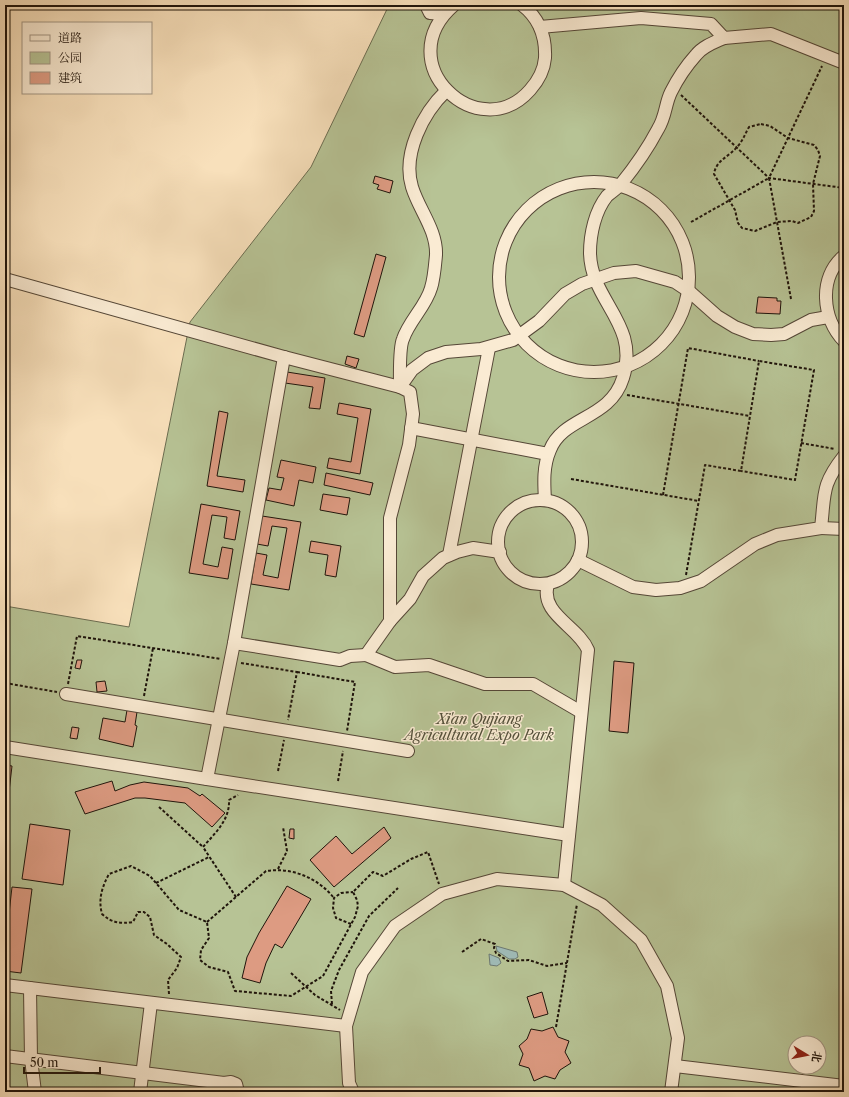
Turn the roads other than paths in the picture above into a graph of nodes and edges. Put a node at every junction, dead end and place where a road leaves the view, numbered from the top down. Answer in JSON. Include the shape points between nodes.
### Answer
{"nodes":[{"id":1,"x":426,"y":5,"type":"edge"},
{"id":2,"x":454,"y":5,"type":"edge"},
{"id":3,"x":522,"y":5,"type":"edge"},
{"id":4,"x":443,"y":14,"type":"junction"},
{"id":5,"x":540,"y":26,"type":"junction"},
{"id":6,"x":724,"y":38,"type":"junction"},
{"id":7,"x":844,"y":63,"type":"edge"},
{"id":8,"x":446,"y":91,"type":"junction"},
{"id":9,"x":620,"y":185,"type":"junction"},
{"id":10,"x":844,"y":256,"type":"edge"},
{"id":11,"x":596,"y":278,"type":"junction"},
{"id":12,"x":5,"y":279,"type":"edge"},
{"id":13,"x":689,"y":291,"type":"junction"},
{"id":14,"x":828,"y":317,"type":"junction"},
{"id":15,"x":520,"y":337,"type":"junction"},
{"id":16,"x":844,"y":341,"type":"edge"},
{"id":17,"x":488,"y":348,"type":"junction"},
{"id":18,"x":284,"y":357,"type":"junction"},
{"id":19,"x":626,"y":367,"type":"junction"},
{"id":20,"x":400,"y":387,"type":"junction"},
{"id":21,"x":411,"y":428,"type":"junction"},
{"id":22,"x":471,"y":439,"type":"junction"},
{"id":23,"x":840,"y":453,"type":"edge"},
{"id":24,"x":548,"y":454,"type":"junction"},
{"id":25,"x":544,"y":500,"type":"junction"},
{"id":26,"x":821,"y":528,"type":"junction"},
{"id":27,"x":844,"y":529,"type":"edge"},
{"id":28,"x":500,"y":552,"type":"junction"},
{"id":29,"x":449,"y":555,"type":"junction"},
{"id":30,"x":578,"y":560,"type":"junction"},
{"id":31,"x":548,"y":584,"type":"junction"},
{"id":32,"x":390,"y":621,"type":"junction"},
{"id":33,"x":234,"y":643,"type":"junction"},
{"id":34,"x":366,"y":655,"type":"junction"},
{"id":35,"x":66,"y":694,"type":"road end"},
{"id":36,"x":581,"y":712,"type":"junction"},
{"id":37,"x":219,"y":719,"type":"junction"},
{"id":38,"x":5,"y":747,"type":"edge"},
{"id":39,"x":408,"y":751,"type":"dead end"},
{"id":40,"x":207,"y":779,"type":"junction"},
{"id":41,"x":569,"y":835,"type":"junction"},
{"id":42,"x":564,"y":885,"type":"junction"},
{"id":43,"x":5,"y":986,"type":"edge"},
{"id":44,"x":30,"y":988,"type":"junction"},
{"id":45,"x":151,"y":1003,"type":"junction"},
{"id":46,"x":347,"y":1021,"type":"junction"},
{"id":47,"x":5,"y":1056,"type":"edge"},
{"id":48,"x":31,"y":1059,"type":"junction"},
{"id":49,"x":675,"y":1066,"type":"junction"},
{"id":50,"x":143,"y":1072,"type":"junction"},
{"id":51,"x":844,"y":1086,"type":"edge"},
{"id":52,"x":35,"y":1092,"type":"edge"},
{"id":53,"x":140,"y":1092,"type":"edge"},
{"id":54,"x":238,"y":1092,"type":"edge"},
{"id":55,"x":353,"y":1092,"type":"edge"},
{"id":56,"x":671,"y":1092,"type":"edge"}],
"edges":[{"from":1,"to":4,"type":"street","via":[[430,13]]},
{"from":2,"to":4,"type":"street"},
{"from":3,"to":5,"type":"street"},
{"from":4,"to":8,"type":"street","via":[[434,30],[430,48],[432,67]]},
{"from":5,"to":6,"type":"street","via":[[641,18],[711,24]]},
{"from":5,"to":8,"type":"street","via":[[546,45],[544,64],[537,82],[524,96],[508,106],[489,109],[470,106],[453,98]]},
{"from":6,"to":7,"type":"street","via":[[771,34]]},
{"from":6,"to":9,"type":"street","via":[[696,54],[670,93],[666,114],[658,129]]},
{"from":8,"to":20,"type":"street","via":[[430,112],[410,157],[412,187],[430,227],[436,255],[431,289],[402,339]]},
{"from":9,"to":11,"type":"street","via":[[608,196],[595,219],[590,254]]},
{"from":9,"to":13,"type":"street","via":[[657,203],[678,229],[689,260]]},
{"from":9,"to":15,"type":"street","via":[[596,180],[564,185],[535,201],[513,226],[500,256],[499,287],[507,316]]},
{"from":10,"to":14,"type":"street","via":[[829,277],[825,297]]},
{"from":11,"to":13,"type":"street","via":[[636,271],[675,282]]},
{"from":11,"to":15,"type":"street","via":[[565,294]]},
{"from":11,"to":19,"type":"street","via":[[600,292],[624,333]]},
{"from":12,"to":18,"type":"street"},
{"from":13,"to":14,"type":"street","via":[[717,316],[753,334],[784,334],[811,320]]},
{"from":13,"to":19,"type":"street","via":[[679,322],[661,346],[636,364]]},
{"from":14,"to":16,"type":"street"},
{"from":15,"to":17,"type":"street"},
{"from":15,"to":19,"type":"street","via":[[547,361],[576,372],[606,373]]},
{"from":17,"to":20,"type":"street","via":[[446,352],[433,356],[412,370]]},
{"from":17,"to":22,"type":"street"},
{"from":18,"to":20,"type":"street"},
{"from":18,"to":33,"type":"street"},
{"from":19,"to":24,"type":"street","via":[[616,394],[608,403],[558,436]]},
{"from":20,"to":21,"type":"street","via":[[410,392],[413,414]]},
{"from":21,"to":22,"type":"street"},
{"from":21,"to":32,"type":"street","via":[[390,518]]},
{"from":22,"to":24,"type":"street"},
{"from":22,"to":29,"type":"street"},
{"from":23,"to":26,"type":"street","via":[[827,479]]},
{"from":24,"to":25,"type":"street","via":[[544,475]]},
{"from":25,"to":28,"type":"street","via":[[530,501],[517,507],[507,517],[500,530]]},
{"from":25,"to":30,"type":"street","via":[[558,504],[569,511],[577,521],[582,534]]},
{"from":26,"to":27,"type":"street"},
{"from":26,"to":30,"type":"street","via":[[777,535],[755,544],[701,581],[684,587],[656,590],[633,587]]},
{"from":28,"to":29,"type":"street","via":[[473,548]]},
{"from":28,"to":31,"type":"street","via":[[509,571],[521,580],[534,584]]},
{"from":29,"to":32,"type":"street","via":[[423,576],[410,599]]},
{"from":30,"to":31,"type":"street","via":[[560,580]]},
{"from":31,"to":36,"type":"street","via":[[548,601],[553,611],[584,640],[588,650]]},
{"from":32,"to":34,"type":"street"},
{"from":33,"to":34,"type":"street","via":[[340,660],[350,656]]},
{"from":33,"to":37,"type":"street"},
{"from":34,"to":36,"type":"street","via":[[395,667],[429,665],[485,684],[533,684]]},
{"from":35,"to":37,"type":"street"},
{"from":36,"to":41,"type":"street"},
{"from":37,"to":39,"type":"street"},
{"from":37,"to":40,"type":"street"},
{"from":38,"to":40,"type":"street"},
{"from":40,"to":41,"type":"street"},
{"from":41,"to":42,"type":"street"},
{"from":42,"to":46,"type":"street","via":[[497,879],[442,894],[395,926],[362,972]]},
{"from":42,"to":49,"type":"street","via":[[602,905],[641,940],[667,986],[678,1038]]},
{"from":43,"to":44,"type":"street"},
{"from":44,"to":45,"type":"street"},
{"from":44,"to":48,"type":"street"},
{"from":45,"to":46,"type":"street"},
{"from":45,"to":50,"type":"street"},
{"from":46,"to":55,"type":"street","via":[[349,1083]]},
{"from":47,"to":48,"type":"street"},
{"from":48,"to":50,"type":"street"},
{"from":48,"to":52,"type":"street"},
{"from":49,"to":51,"type":"street"},
{"from":49,"to":56,"type":"street"},
{"from":50,"to":53,"type":"street"},
{"from":50,"to":54,"type":"street","via":[[231,1082],[236,1084]]}]}
